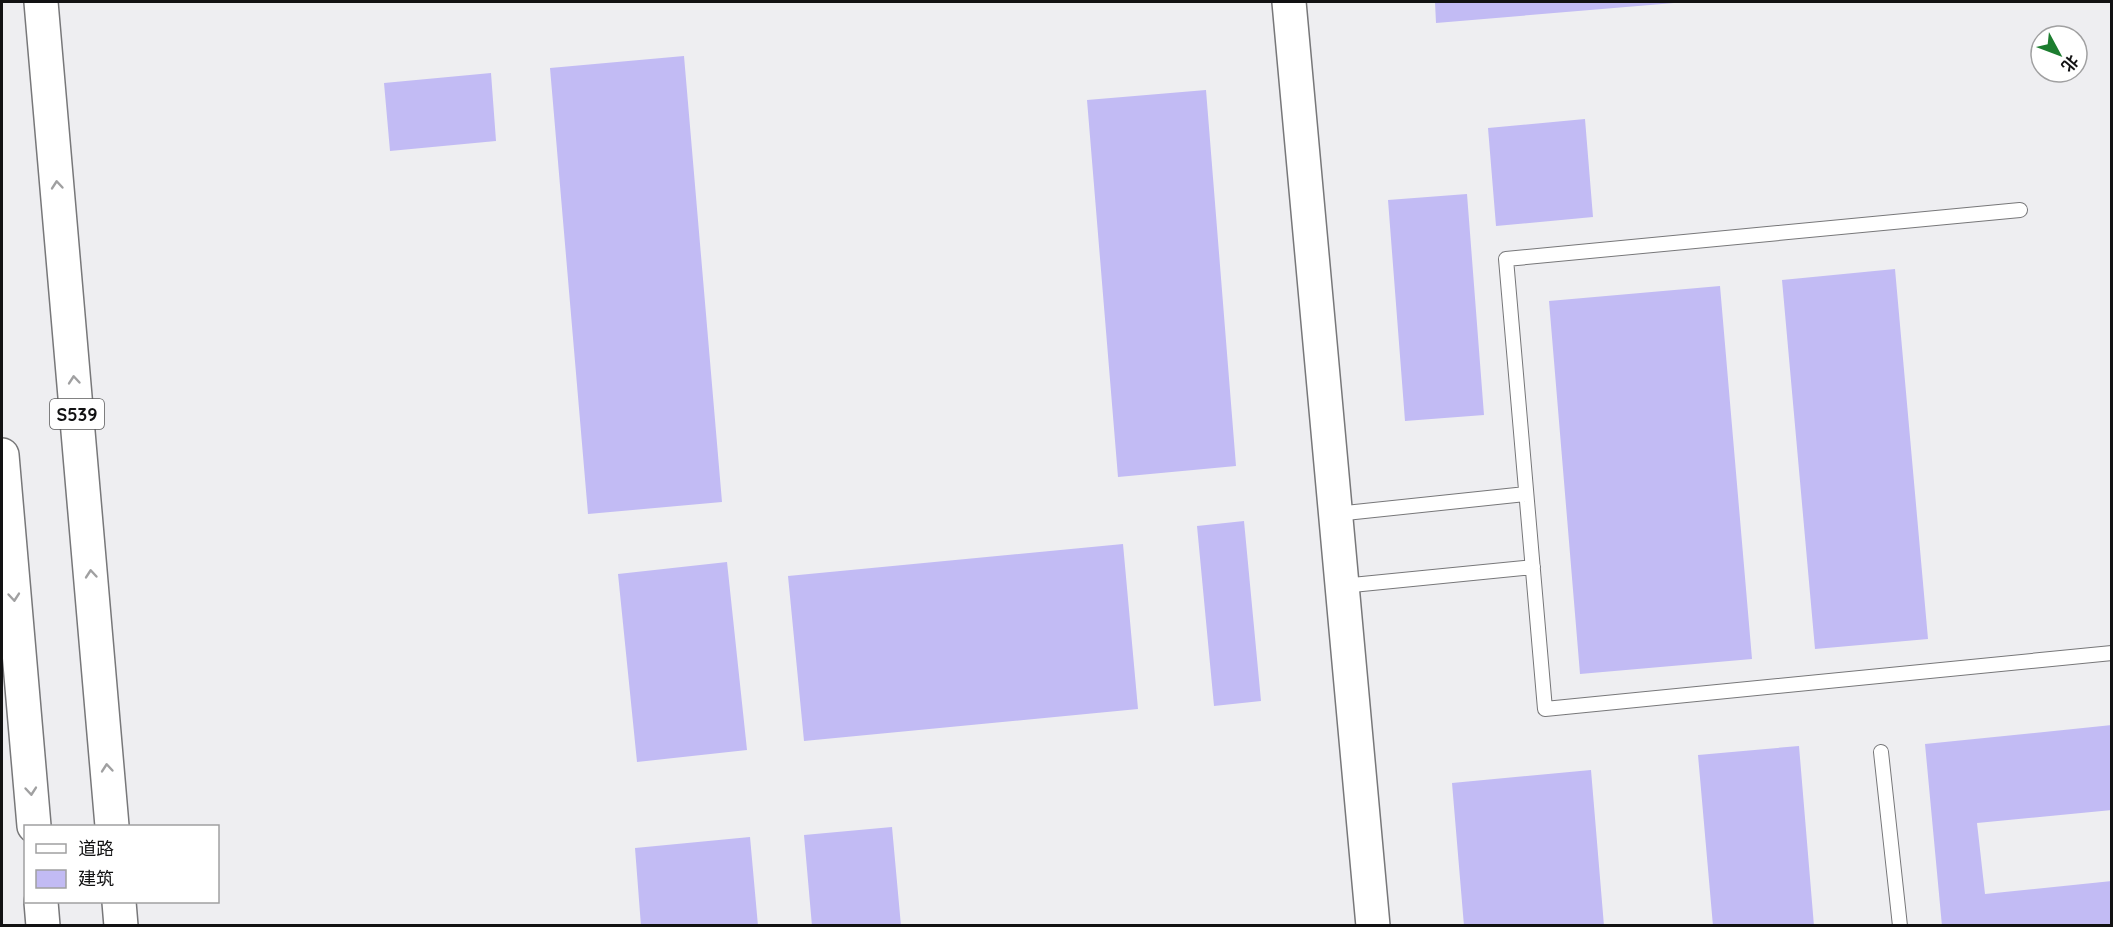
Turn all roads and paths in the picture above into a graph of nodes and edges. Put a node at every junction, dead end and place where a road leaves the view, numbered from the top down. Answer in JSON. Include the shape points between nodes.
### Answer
{"nodes":[{"id":1,"x":41,"y":2,"type":"edge"},
{"id":2,"x":1289,"y":2,"type":"edge"},
{"id":3,"x":2020,"y":210,"type":"dead end"},
{"id":4,"x":2,"y":455,"type":"edge"},
{"id":5,"x":1526,"y":494,"type":"junction"},
{"id":6,"x":1336,"y":514,"type":"junction"},
{"id":7,"x":1533,"y":567,"type":"junction"},
{"id":8,"x":1342,"y":586,"type":"junction"},
{"id":9,"x":2112,"y":653,"type":"edge"},
{"id":10,"x":1881,"y":752,"type":"dead end"},
{"id":11,"x":34,"y":825,"type":"edge"},
{"id":12,"x":112,"y":825,"type":"edge"},
{"id":13,"x":41,"y":903,"type":"edge"},
{"id":14,"x":119,"y":903,"type":"edge"},
{"id":15,"x":43,"y":926,"type":"edge"},
{"id":16,"x":121,"y":926,"type":"edge"},
{"id":17,"x":1373,"y":926,"type":"edge"},
{"id":18,"x":1900,"y":926,"type":"edge"}],
"edges":[{"from":12,"to":1,"type":"main road","number":"S539","one_way":true},
{"from":2,"to":6,"type":"main road"},
{"from":3,"to":5,"type":"lane","via":[[1506,259]]},
{"from":4,"to":11,"type":"main road","one_way":true},
{"from":5,"to":6,"type":"lane"},
{"from":5,"to":7,"type":"lane"},
{"from":6,"to":8,"type":"main road"},
{"from":7,"to":8,"type":"lane"},
{"from":7,"to":9,"type":"lane","via":[[1545,709]]},
{"from":8,"to":17,"type":"main road"},
{"from":10,"to":18,"type":"lane"},
{"from":13,"to":15,"type":"main road"},
{"from":14,"to":16,"type":"main road"}]}
